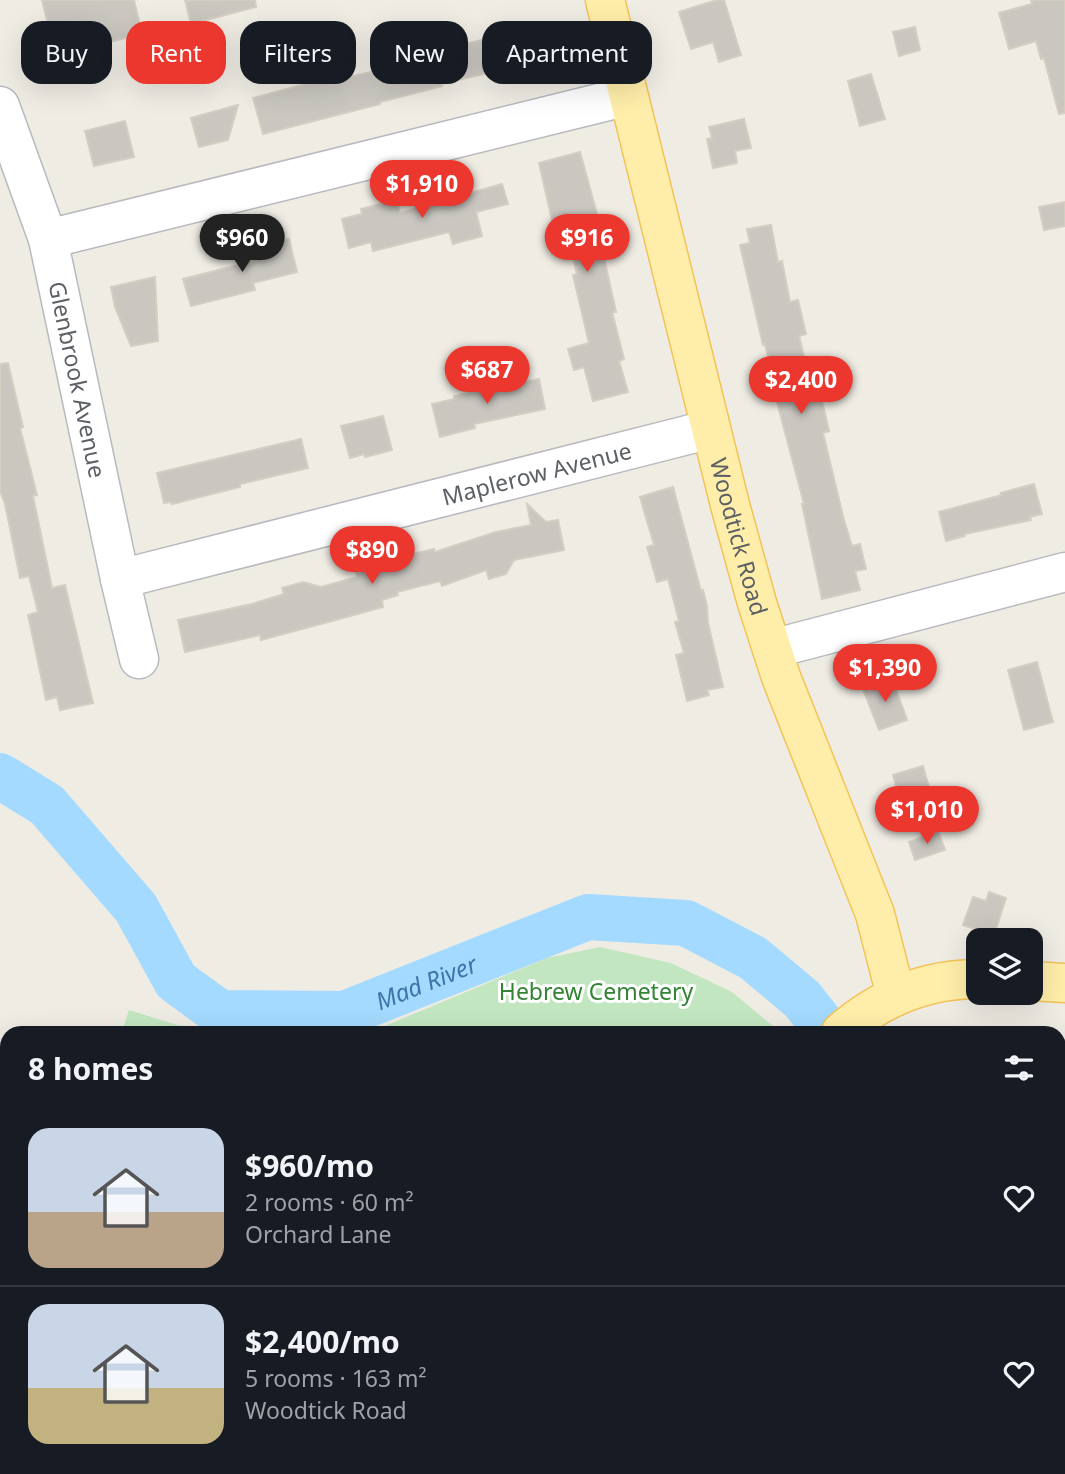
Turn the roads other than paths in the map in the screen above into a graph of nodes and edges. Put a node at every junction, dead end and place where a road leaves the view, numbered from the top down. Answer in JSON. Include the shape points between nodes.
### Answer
{"nodes":[{"id":1,"x":605,"y":0,"type":"edge"},
{"id":2,"x":628,"y":96,"type":"junction"},
{"id":3,"x":0,"y":106,"type":"edge"},
{"id":4,"x":48,"y":239,"type":"junction"},
{"id":5,"x":711,"y":429,"type":"junction"},
{"id":6,"x":1065,"y":572,"type":"edge"},
{"id":7,"x":120,"y":579,"type":"junction"},
{"id":8,"x":772,"y":649,"type":"junction"},
{"id":9,"x":139,"y":659,"type":"dead end"},
{"id":10,"x":966,"y":980,"type":"edge"},
{"id":11,"x":1043,"y":982,"type":"edge"},
{"id":12,"x":1065,"y":983,"type":"edge"},
{"id":13,"x":896,"y":996,"type":"junction"},
{"id":14,"x":848,"y":1026,"type":"edge"}],
"edges":[{"from":1,"to":2,"type":"main road","name":"Woodtick Road"},
{"from":2,"to":4,"type":"street"},
{"from":2,"to":5,"type":"main road","name":"Woodtick Road"},
{"from":3,"to":4,"type":"street","name":"Glenbrook Avenue"},
{"from":4,"to":7,"type":"street","name":"Glenbrook Avenue"},
{"from":5,"to":7,"type":"street","name":"Maplerow Avenue"},
{"from":5,"to":8,"type":"main road","name":"Woodtick Road"},
{"from":6,"to":8,"type":"street"},
{"from":7,"to":9,"type":"street","name":"Glenbrook Avenue"},
{"from":8,"to":13,"type":"main road","name":"Woodtick Road","via":[[875,914]]},
{"from":10,"to":13,"type":"main road","via":[[940,982]]},
{"from":11,"to":12,"type":"main road"},
{"from":13,"to":14,"type":"main road"}]}
